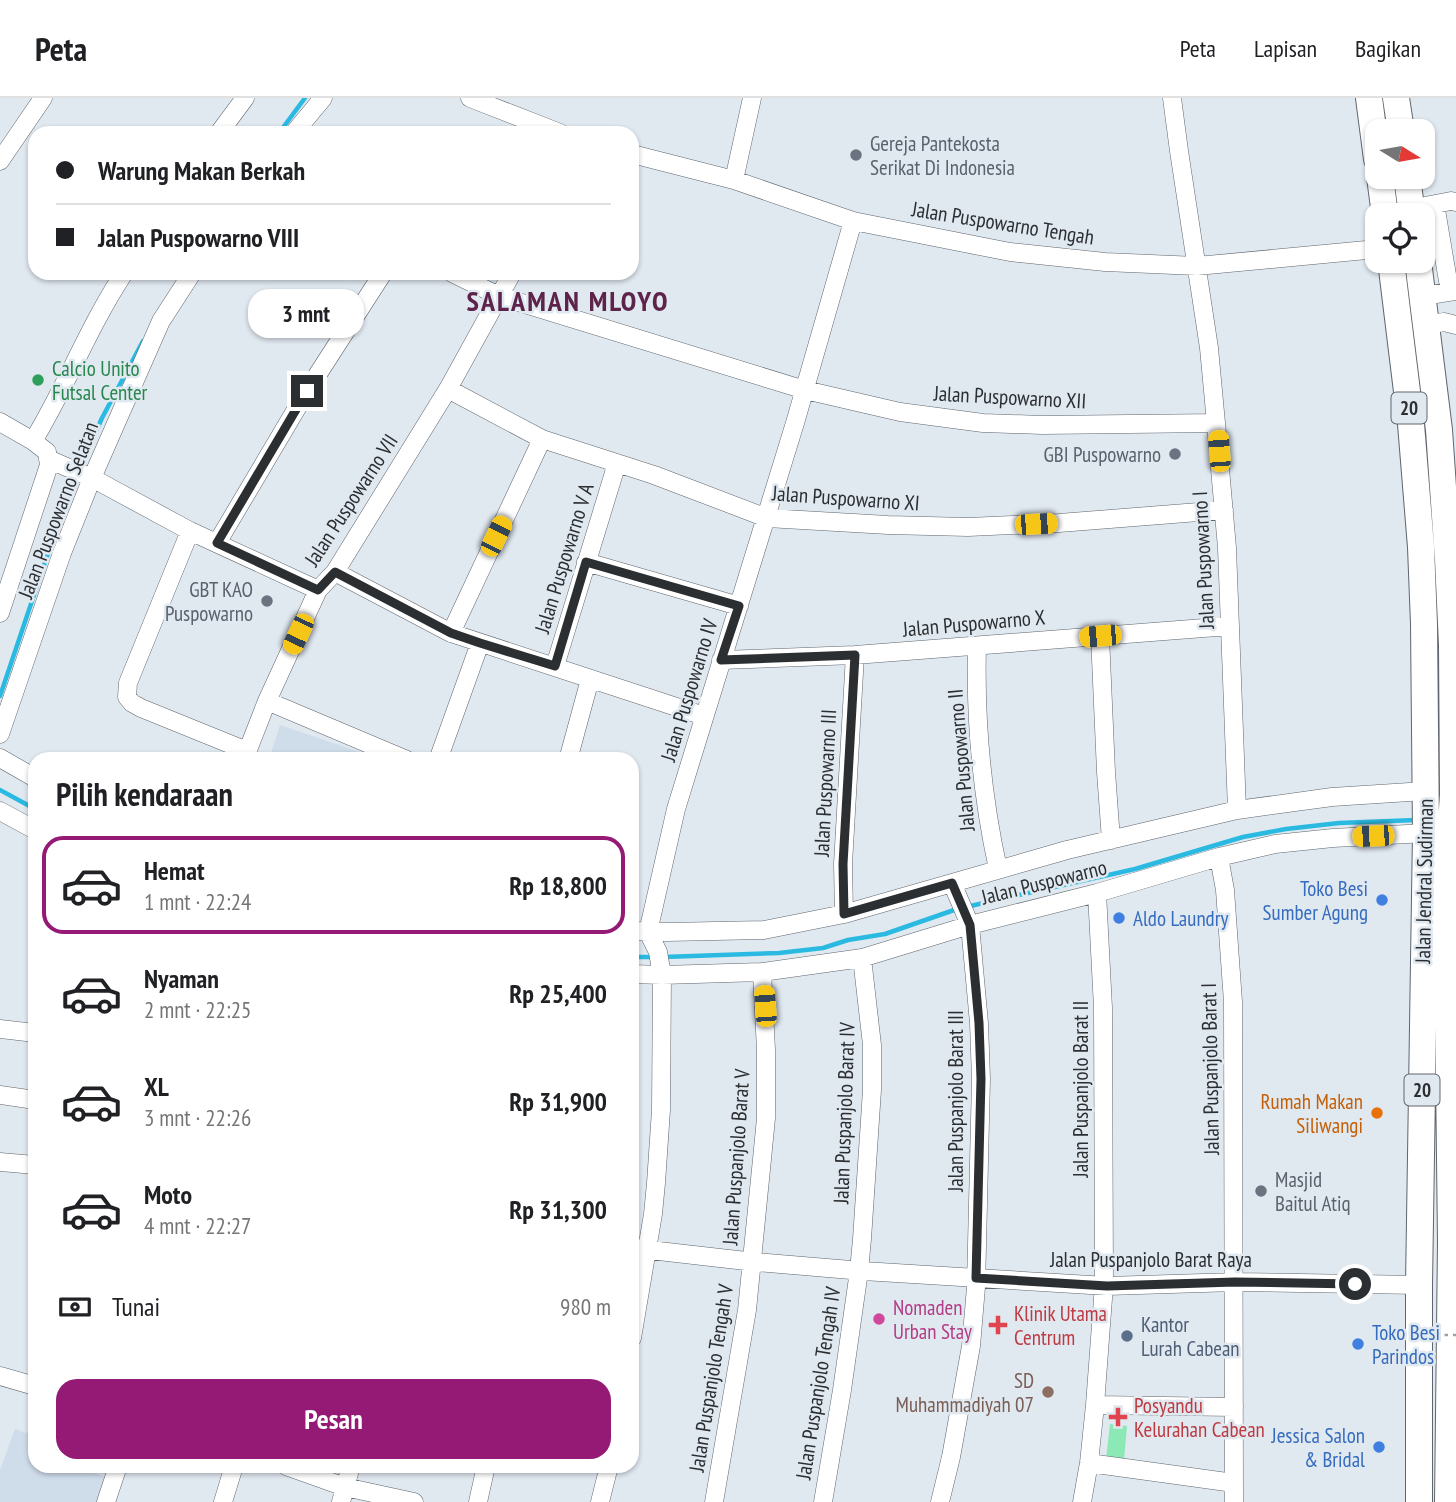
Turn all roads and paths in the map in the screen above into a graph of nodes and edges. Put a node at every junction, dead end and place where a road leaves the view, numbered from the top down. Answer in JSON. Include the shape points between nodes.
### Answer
{"nodes":[{"id":1,"x":43,"y":98,"type":"edge"},
{"id":2,"x":244,"y":98,"type":"edge"},
{"id":3,"x":323,"y":98,"type":"edge"},
{"id":4,"x":470,"y":98,"type":"edge"},
{"id":5,"x":752,"y":98,"type":"edge"},
{"id":6,"x":1172,"y":98,"type":"edge"},
{"id":7,"x":1369,"y":98,"type":"edge"},
{"id":8,"x":1396,"y":98,"type":"edge"},
{"id":9,"x":1372,"y":119,"type":"edge"},
{"id":10,"x":1399,"y":119,"type":"edge"},
{"id":11,"x":224,"y":126,"type":"edge"},
{"id":12,"x":299,"y":126,"type":"edge"},
{"id":13,"x":542,"y":126,"type":"edge"},
{"id":14,"x":639,"y":156,"type":"edge"},
{"id":15,"x":0,"y":161,"type":"edge"},
{"id":16,"x":734,"y":180,"type":"junction"},
{"id":17,"x":1456,"y":202,"type":"edge"},
{"id":18,"x":1435,"y":205,"type":"edge"},
{"id":19,"x":853,"y":221,"type":"junction"},
{"id":20,"x":1435,"y":244,"type":"edge"},
{"id":21,"x":1365,"y":250,"type":"edge"},
{"id":22,"x":1197,"y":266,"type":"junction"},
{"id":23,"x":1392,"y":273,"type":"edge"},
{"id":24,"x":1420,"y":273,"type":"edge"},
{"id":25,"x":119,"y":280,"type":"edge"},
{"id":26,"x":187,"y":280,"type":"edge"},
{"id":27,"x":378,"y":280,"type":"edge"},
{"id":28,"x":467,"y":280,"type":"edge"},
{"id":29,"x":508,"y":280,"type":"edge"},
{"id":30,"x":1453,"y":283,"type":"edge"},
{"id":31,"x":1423,"y":293,"type":"junction"},
{"id":32,"x":499,"y":296,"type":"junction"},
{"id":33,"x":1426,"y":325,"type":"junction"},
{"id":34,"x":1456,"y":325,"type":"edge"},
{"id":35,"x":448,"y":389,"type":"junction"},
{"id":36,"x":805,"y":390,"type":"junction"},
{"id":37,"x":0,"y":422,"type":"edge"},
{"id":38,"x":1216,"y":423,"type":"junction"},
{"id":39,"x":1447,"y":429,"type":"edge"},
{"id":40,"x":542,"y":439,"type":"junction"},
{"id":41,"x":33,"y":441,"type":"junction"},
{"id":42,"x":52,"y":460,"type":"junction"},
{"id":43,"x":617,"y":463,"type":"junction"},
{"id":44,"x":87,"y":476,"type":"junction"},
{"id":45,"x":1224,"y":510,"type":"junction"},
{"id":46,"x":767,"y":517,"type":"junction"},
{"id":47,"x":190,"y":531,"type":"junction"},
{"id":48,"x":217,"y":543,"type":"junction"},
{"id":49,"x":1452,"y":559,"type":"edge"},
{"id":50,"x":586,"y":562,"type":"junction"},
{"id":51,"x":335,"y":572,"type":"junction"},
{"id":52,"x":318,"y":590,"type":"junction"},
{"id":53,"x":739,"y":606,"type":"junction"},
{"id":54,"x":0,"y":613,"type":"edge"},
{"id":55,"x":1230,"y":626,"type":"junction"},
{"id":56,"x":451,"y":633,"type":"junction"},
{"id":57,"x":1100,"y":636,"type":"junction"},
{"id":58,"x":480,"y":643,"type":"junction"},
{"id":59,"x":1454,"y":644,"type":"edge"},
{"id":60,"x":977,"y":646,"type":"junction"},
{"id":61,"x":855,"y":655,"type":"junction"},
{"id":62,"x":721,"y":660,"type":"junction"},
{"id":63,"x":555,"y":666,"type":"junction"},
{"id":64,"x":590,"y":679,"type":"junction"},
{"id":65,"x":267,"y":701,"type":"junction"},
{"id":66,"x":704,"y":716,"type":"junction"},
{"id":67,"x":0,"y":734,"type":"edge"},
{"id":68,"x":239,"y":752,"type":"edge"},
{"id":69,"x":247,"y":752,"type":"edge"},
{"id":70,"x":388,"y":752,"type":"edge"},
{"id":71,"x":441,"y":752,"type":"edge"},
{"id":72,"x":570,"y":752,"type":"edge"},
{"id":73,"x":0,"y":758,"type":"edge"},
{"id":74,"x":28,"y":774,"type":"edge"},
{"id":75,"x":1425,"y":794,"type":"junction"},
{"id":76,"x":1454,"y":799,"type":"edge"},
{"id":77,"x":1237,"y":810,"type":"junction"},
{"id":78,"x":0,"y":811,"type":"edge"},
{"id":79,"x":28,"y":826,"type":"edge"},
{"id":80,"x":1425,"y":831,"type":"junction"},
{"id":81,"x":1111,"y":841,"type":"junction"},
{"id":82,"x":1452,"y":848,"type":"edge"},
{"id":83,"x":1219,"y":857,"type":"junction"},
{"id":84,"x":998,"y":869,"type":"junction"},
{"id":85,"x":1097,"y":893,"type":"junction"},
{"id":86,"x":961,"y":905,"type":"junction"},
{"id":87,"x":1453,"y":905,"type":"edge"},
{"id":88,"x":844,"y":914,"type":"junction"},
{"id":89,"x":640,"y":931,"type":"edge"},
{"id":90,"x":862,"y":958,"type":"junction"},
{"id":91,"x":661,"y":965,"type":"junction"},
{"id":92,"x":639,"y":972,"type":"edge"},
{"id":93,"x":762,"y":972,"type":"junction"},
{"id":94,"x":1453,"y":1021,"type":"edge"},
{"id":95,"x":0,"y":1029,"type":"edge"},
{"id":96,"x":28,"y":1032,"type":"edge"},
{"id":97,"x":0,"y":1095,"type":"edge"},
{"id":98,"x":28,"y":1099,"type":"edge"},
{"id":99,"x":0,"y":1162,"type":"edge"},
{"id":100,"x":28,"y":1164,"type":"edge"},
{"id":101,"x":1453,"y":1243,"type":"edge"},
{"id":102,"x":639,"y":1249,"type":"edge"},
{"id":103,"x":752,"y":1262,"type":"junction"},
{"id":104,"x":859,"y":1270,"type":"junction"},
{"id":105,"x":976,"y":1278,"type":"junction"},
{"id":106,"x":1235,"y":1282,"type":"junction"},
{"id":107,"x":1104,"y":1285,"type":"junction"},
{"id":108,"x":1419,"y":1285,"type":"junction"},
{"id":109,"x":1402,"y":1335,"type":"dead end"},
{"id":110,"x":1456,"y":1335,"type":"edge"},
{"id":111,"x":0,"y":1376,"type":"edge"},
{"id":112,"x":28,"y":1384,"type":"edge"},
{"id":113,"x":1095,"y":1405,"type":"junction"},
{"id":114,"x":1234,"y":1407,"type":"junction"},
{"id":115,"x":1089,"y":1464,"type":"junction"},
{"id":116,"x":116,"y":1473,"type":"edge"},
{"id":117,"x":232,"y":1473,"type":"edge"},
{"id":118,"x":300,"y":1473,"type":"edge"},
{"id":119,"x":349,"y":1473,"type":"edge"},
{"id":120,"x":484,"y":1473,"type":"edge"},
{"id":121,"x":606,"y":1473,"type":"edge"},
{"id":122,"x":1234,"y":1483,"type":"junction"},
{"id":123,"x":343,"y":1494,"type":"edge"},
{"id":124,"x":106,"y":1502,"type":"edge"},
{"id":125,"x":223,"y":1502,"type":"edge"},
{"id":126,"x":415,"y":1502,"type":"edge"},
{"id":127,"x":478,"y":1502,"type":"edge"},
{"id":128,"x":600,"y":1502,"type":"edge"},
{"id":129,"x":714,"y":1502,"type":"edge"},
{"id":130,"x":823,"y":1502,"type":"edge"},
{"id":131,"x":940,"y":1502,"type":"edge"},
{"id":132,"x":1082,"y":1502,"type":"edge"},
{"id":133,"x":1234,"y":1502,"type":"edge"},
{"id":134,"x":1419,"y":1502,"type":"edge"},
{"id":135,"x":1448,"y":1502,"type":"edge"}],
"edges":[{"from":1,"to":15,"type":"street"},
{"from":2,"to":11,"type":"street"},
{"from":3,"to":12,"type":"street"},
{"from":4,"to":13,"type":"street"},
{"from":5,"to":16,"type":"street"},
{"from":6,"to":22,"type":"street","name":"Jalan Puspowarno I"},
{"from":7,"to":9,"type":"highway"},
{"from":8,"to":10,"type":"highway"},
{"from":14,"to":16,"type":"street","name":"Jalan Puspowarno Tengah"},
{"from":16,"to":19,"type":"street","name":"Jalan Puspowarno Tengah"},
{"from":17,"to":18,"type":"street"},
{"from":19,"to":22,"type":"street","name":"Jalan Puspowarno Tengah","via":[[1010,252]]},
{"from":19,"to":36,"type":"street","name":"Jalan Puspowarno IV"},
{"from":20,"to":30,"type":"street"},
{"from":21,"to":22,"type":"street","name":"Jalan Puspowarno Tengah"},
{"from":22,"to":38,"type":"street","name":"Jalan Puspowarno I"},
{"from":23,"to":75,"type":"highway","name":"Jalan Jendral Sudirman","number":"20","via":[[1421,547]]},
{"from":24,"to":31,"type":"highway","name":"Jalan Jendral Sudirman","number":"20"},
{"from":25,"to":41,"type":"street"},
{"from":26,"to":44,"type":"street","name":"Jalan Puspowarno Selatan","via":[[161,321]]},
{"from":27,"to":48,"type":"street"},
{"from":28,"to":32,"type":"street"},
{"from":29,"to":32,"type":"street","name":"Jalan Puspowarno VII"},
{"from":30,"to":31,"type":"street"},
{"from":31,"to":33,"type":"highway","name":"Jalan Jendral Sudirman","number":"20"},
{"from":32,"to":35,"type":"street","name":"Jalan Puspowarno VII"},
{"from":32,"to":36,"type":"street","name":"Jalan Puspowarno XII"},
{"from":33,"to":34,"type":"street"},
{"from":33,"to":39,"type":"highway","name":"Jalan Jendral Sudirman","number":"20"},
{"from":35,"to":40,"type":"street","name":"Jalan Puspowarno XI"},
{"from":35,"to":51,"type":"street","name":"Jalan Puspowarno VII"},
{"from":36,"to":38,"type":"street","name":"Jalan Puspowarno XII","via":[[900,412],[983,423]]},
{"from":36,"to":46,"type":"street","name":"Jalan Puspowarno IV"},
{"from":37,"to":41,"type":"street"},
{"from":38,"to":45,"type":"street","name":"Jalan Puspowarno I"},
{"from":39,"to":49,"type":"highway","name":"Jalan Jendral Sudirman","number":"20"},
{"from":40,"to":43,"type":"street","name":"Jalan Puspowarno XI"},
{"from":40,"to":56,"type":"street"},
{"from":41,"to":42,"type":"street"},
{"from":42,"to":44,"type":"street"},
{"from":42,"to":54,"type":"street","name":"Jalan Puspowarno Selatan"},
{"from":43,"to":46,"type":"street","name":"Jalan Puspowarno XI"},
{"from":43,"to":50,"type":"street","name":"Jalan Puspowarno V A"},
{"from":44,"to":47,"type":"street"},
{"from":44,"to":67,"type":"street","name":"Jalan Puspowarno Selatan"},
{"from":45,"to":46,"type":"street","name":"Jalan Puspowarno XI","via":[[968,527]]},
{"from":45,"to":55,"type":"street","name":"Jalan Puspowarno I"},
{"from":46,"to":53,"type":"street","name":"Jalan Puspowarno IV"},
{"from":47,"to":48,"type":"street"},
{"from":47,"to":68,"type":"street","via":[[128,683],[127,697],[141,708]]},
{"from":48,"to":52,"type":"street"},
{"from":49,"to":59,"type":"highway","name":"Jalan Jendral Sudirman","number":"20"},
{"from":50,"to":53,"type":"street"},
{"from":50,"to":63,"type":"street","name":"Jalan Puspowarno V A"},
{"from":51,"to":52,"type":"street","name":"Jalan Puspowarno VII"},
{"from":51,"to":56,"type":"street"},
{"from":52,"to":65,"type":"street","name":"Jalan Puspowarno VII"},
{"from":53,"to":62,"type":"street","name":"Jalan Puspowarno IV"},
{"from":55,"to":57,"type":"street","name":"Jalan Puspowarno X"},
{"from":55,"to":77,"type":"street","name":"Jalan Puspowarno I"},
{"from":56,"to":58,"type":"street"},
{"from":57,"to":60,"type":"street","name":"Jalan Puspowarno X"},
{"from":57,"to":81,"type":"street"},
{"from":58,"to":63,"type":"street"},
{"from":58,"to":71,"type":"street"},
{"from":59,"to":76,"type":"highway","name":"Jalan Jendral Sudirman","number":"20"},
{"from":60,"to":61,"type":"street","name":"Jalan Puspowarno X"},
{"from":60,"to":84,"type":"street","name":"Jalan Puspowarno II","via":[[982,770]]},
{"from":61,"to":62,"type":"street","name":"Jalan Puspowarno X"},
{"from":61,"to":88,"type":"street","name":"Jalan Puspowarno III"},
{"from":62,"to":66,"type":"street","name":"Jalan Puspowarno IV"},
{"from":63,"to":64,"type":"street"},
{"from":64,"to":66,"type":"street"},
{"from":64,"to":72,"type":"street"},
{"from":65,"to":69,"type":"street","name":"Jalan Puspowarno VII"},
{"from":65,"to":70,"type":"street"},
{"from":66,"to":89,"type":"street","name":"Jalan Puspowarno IV"},
{"from":73,"to":74,"type":"street"},
{"from":75,"to":77,"type":"street","name":"Jalan Puspowarno","via":[[1332,797]]},
{"from":75,"to":80,"type":"highway","name":"Jalan Jendral Sudirman","number":"20"},
{"from":76,"to":82,"type":"highway","name":"Jalan Jendral Sudirman","number":"20"},
{"from":77,"to":81,"type":"street","name":"Jalan Puspowarno"},
{"from":78,"to":79,"type":"street"},
{"from":80,"to":83,"type":"street","name":"Jalan Puspowarno","via":[[1286,842]]},
{"from":80,"to":108,"type":"highway","name":"Jalan Jendral Sudirman","number":"20"},
{"from":81,"to":84,"type":"street","name":"Jalan Puspowarno"},
{"from":82,"to":87,"type":"highway","name":"Jalan Jendral Sudirman","number":"20"},
{"from":83,"to":85,"type":"street","name":"Jalan Puspowarno"},
{"from":83,"to":106,"type":"street","name":"Jalan Puspanjolo Barat I","via":[[1233,1002]]},
{"from":84,"to":86,"type":"street","name":"Jalan Puspowarno"},
{"from":85,"to":86,"type":"street","name":"Jalan Puspowarno"},
{"from":85,"to":107,"type":"street","name":"Jalan Puspanjolo Barat II","via":[[1103,1008]]},
{"from":86,"to":88,"type":"street","name":"Jalan Puspowarno"},
{"from":86,"to":90,"type":"street","name":"Jalan Puspowarno"},
{"from":86,"to":105,"type":"street","name":"Jalan Puspanjolo Barat III","via":[[979,1023]]},
{"from":87,"to":94,"type":"highway","name":"Jalan Jendral Sudirman","number":"20"},
{"from":88,"to":89,"type":"street","name":"Jalan Puspowarno","via":[[764,930]]},
{"from":89,"to":91,"type":"street"},
{"from":90,"to":93,"type":"street","name":"Jalan Puspowarno"},
{"from":90,"to":104,"type":"street","name":"Jalan Puspanjolo Barat IV","via":[[873,1045]]},
{"from":91,"to":92,"type":"street","name":"Jalan Puspowarno"},
{"from":91,"to":93,"type":"street","name":"Jalan Puspowarno"},
{"from":91,"to":102,"type":"street","via":[[656,1182]]},
{"from":93,"to":103,"type":"street","name":"Jalan Puspanjolo Barat V","via":[[765,1118]]},
{"from":94,"to":101,"type":"highway","name":"Jalan Jendral Sudirman","number":"20"},
{"from":95,"to":96,"type":"street"},
{"from":97,"to":98,"type":"street"},
{"from":99,"to":100,"type":"street"},
{"from":101,"to":135,"type":"highway","name":"Jalan Jendral Sudirman","number":"20"},
{"from":102,"to":103,"type":"street","name":"Jalan Puspanjolo Barat Raya"},
{"from":103,"to":104,"type":"street","name":"Jalan Puspanjolo Barat Raya"},
{"from":103,"to":129,"type":"street","name":"Jalan Puspanjolo Tengah V"},
{"from":104,"to":105,"type":"street","name":"Jalan Puspanjolo Barat Raya"},
{"from":104,"to":130,"type":"street","name":"Jalan Puspanjolo Tengah IV"},
{"from":105,"to":107,"type":"street","name":"Jalan Puspanjolo Barat Raya"},
{"from":105,"to":131,"type":"street","name":"Jalan Puspanjolo Barat III","via":[[967,1372]]},
{"from":106,"to":107,"type":"street","name":"Jalan Puspanjolo Barat Raya"},
{"from":106,"to":108,"type":"street","name":"Jalan Puspanjolo Barat Raya"},
{"from":106,"to":114,"type":"street","name":"Jalan Puspanjolo Barat I"},
{"from":107,"to":113,"type":"street","name":"Jalan Puspanjolo Barat II"},
{"from":108,"to":134,"type":"highway","name":"Jalan Jendral Sudirman","number":"20"},
{"from":109,"to":110,"type":"path","bridge":true},
{"from":111,"to":112,"type":"street"},
{"from":113,"to":114,"type":"street"},
{"from":113,"to":115,"type":"street","name":"Jalan Puspanjolo Barat II"},
{"from":114,"to":122,"type":"street","name":"Jalan Puspanjolo Barat I"},
{"from":115,"to":122,"type":"street"},
{"from":115,"to":132,"type":"street","name":"Jalan Puspanjolo Barat II"},
{"from":116,"to":124,"type":"street"},
{"from":117,"to":125,"type":"street"},
{"from":118,"to":123,"type":"street"},
{"from":119,"to":123,"type":"street"},
{"from":120,"to":127,"type":"street"},
{"from":121,"to":128,"type":"street"},
{"from":122,"to":133,"type":"street","name":"Jalan Puspanjolo Barat I"},
{"from":123,"to":126,"type":"street"}]}
